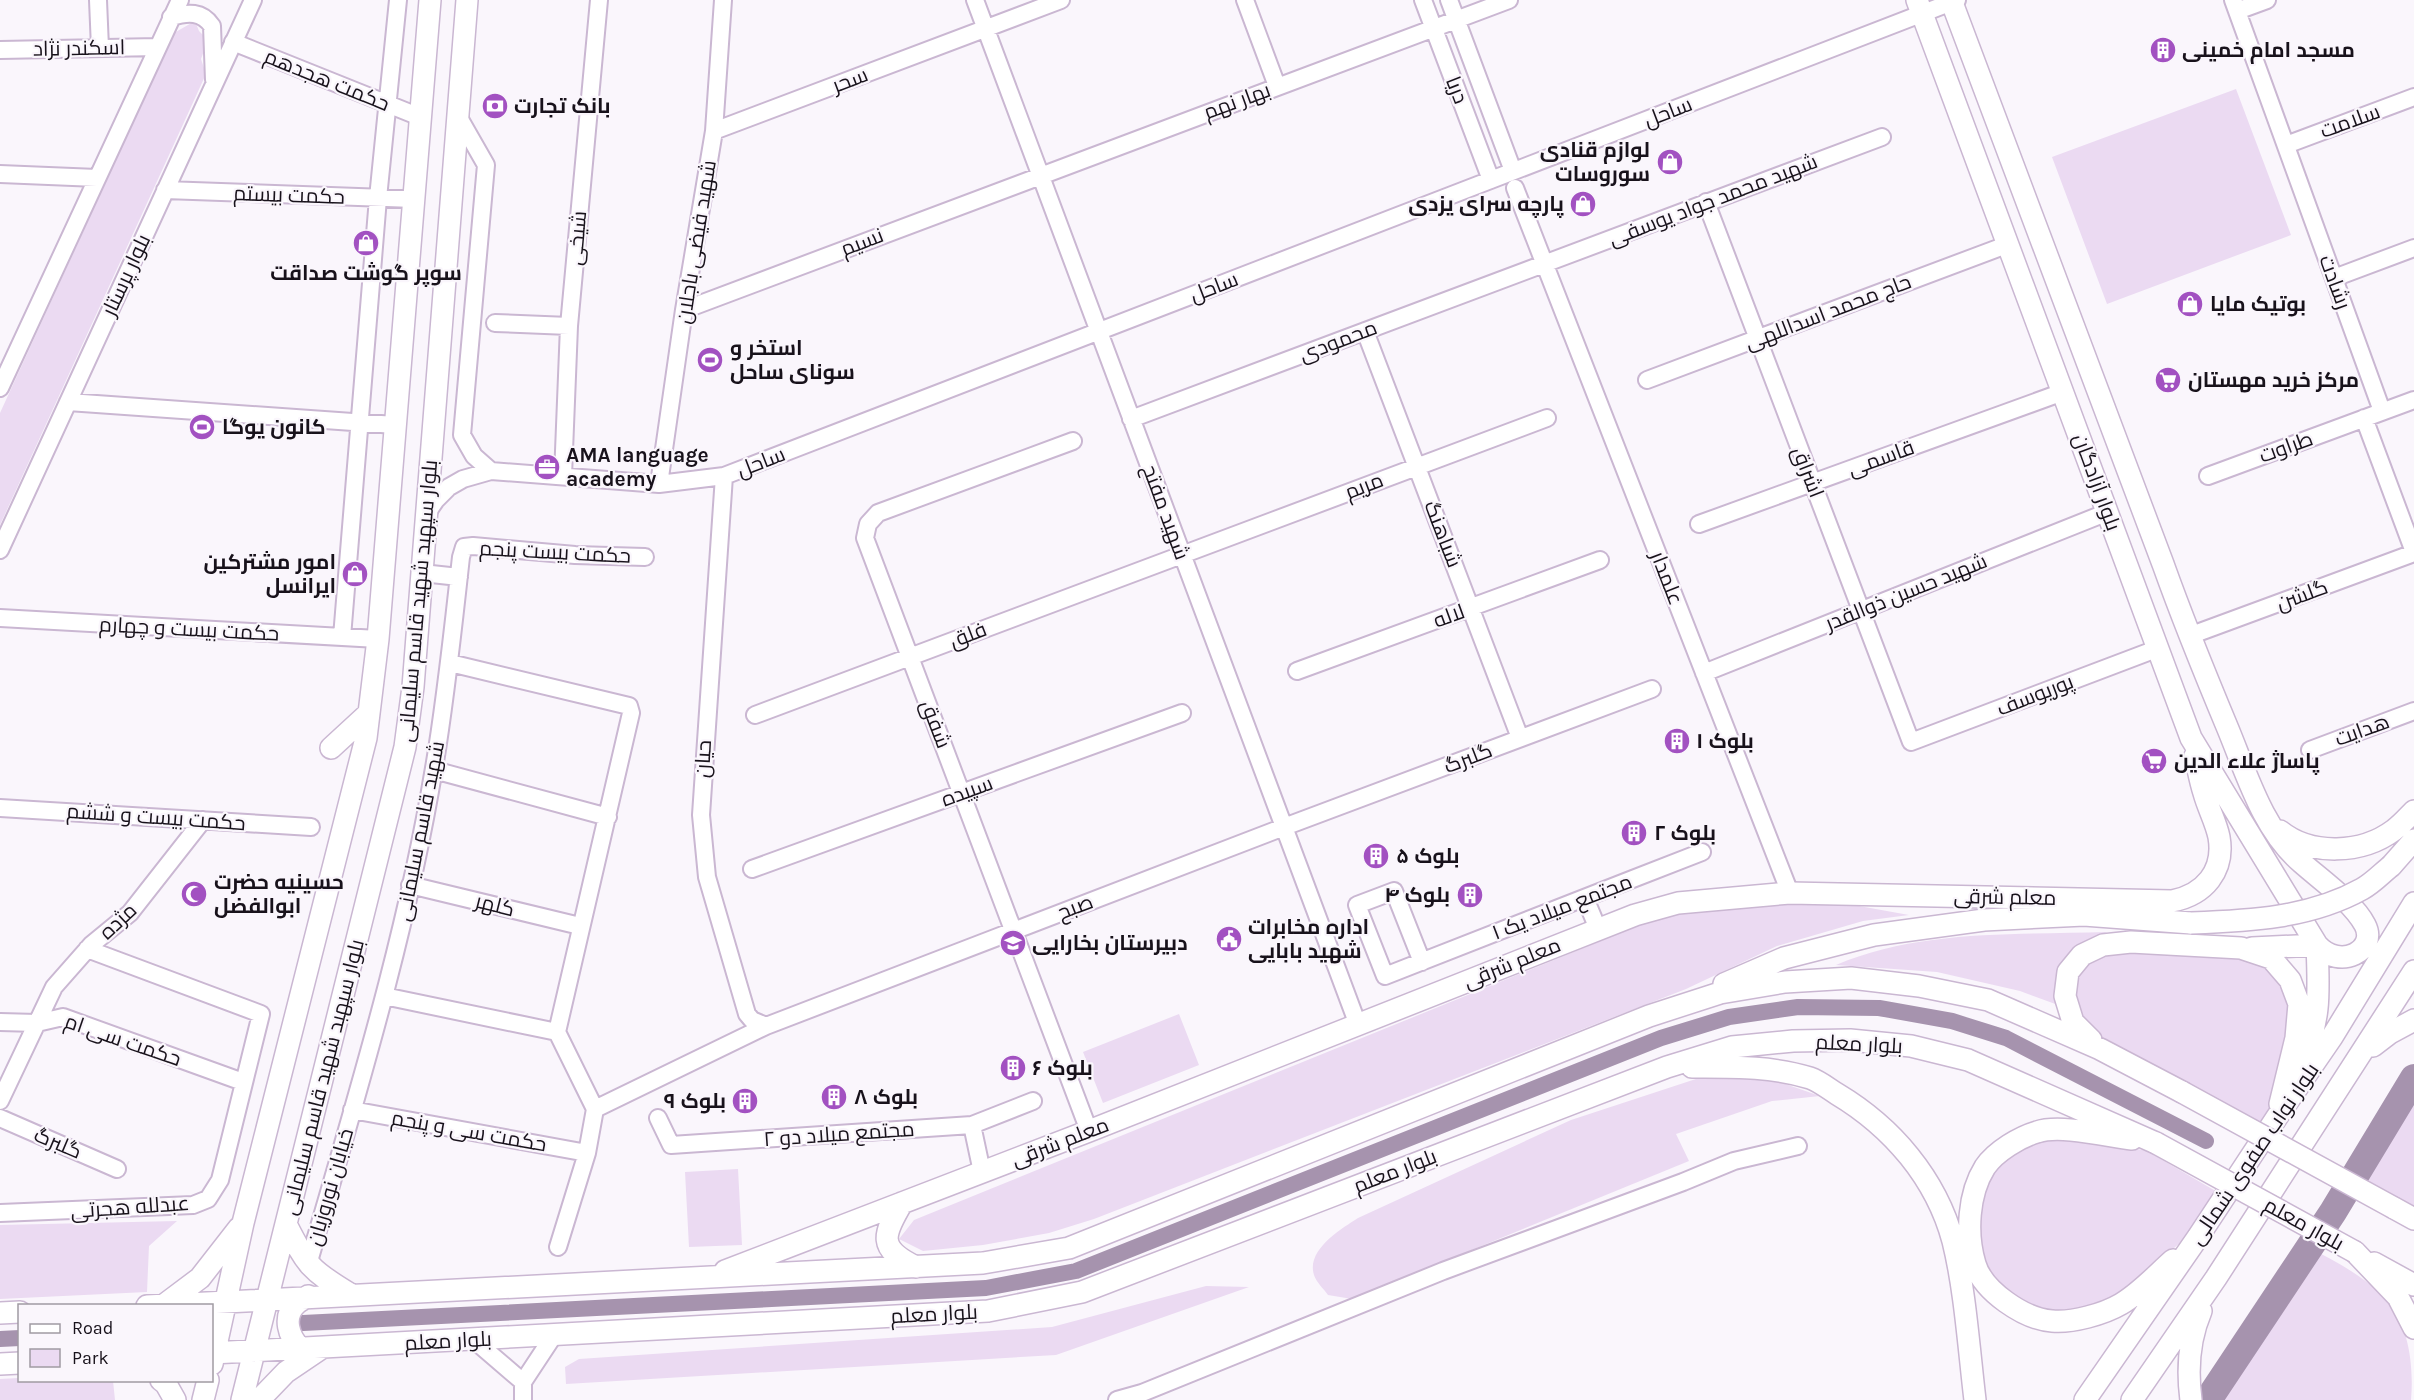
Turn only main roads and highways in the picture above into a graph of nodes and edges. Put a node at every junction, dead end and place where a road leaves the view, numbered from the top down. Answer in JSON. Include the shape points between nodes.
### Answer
{"nodes":[{"id":1,"x":430,"y":0,"type":"edge"},
{"id":2,"x":467,"y":0,"type":"edge"},
{"id":3,"x":1953,"y":1,"type":"edge"},
{"id":4,"x":1920,"y":7,"type":"edge"},
{"id":5,"x":369,"y":713,"type":"junction"},
{"id":6,"x":2192,"y":738,"type":"junction"},
{"id":7,"x":330,"y":748,"type":"dead end"},
{"id":8,"x":2414,"y":811,"type":"edge"},
{"id":9,"x":2263,"y":813,"type":"junction"},
{"id":10,"x":2414,"y":840,"type":"edge"},
{"id":11,"x":2414,"y":903,"type":"edge"},
{"id":12,"x":2317,"y":945,"type":"junction"},
{"id":13,"x":2241,"y":948,"type":"junction"},
{"id":14,"x":2414,"y":971,"type":"edge"},
{"id":15,"x":1649,"y":1016,"type":"junction"},
{"id":16,"x":2412,"y":1020,"type":"edge"},
{"id":17,"x":2100,"y":1049,"type":"junction"},
{"id":18,"x":2360,"y":1056,"type":"junction"},
{"id":19,"x":1667,"y":1067,"type":"junction"},
{"id":20,"x":2277,"y":1117,"type":"junction"},
{"id":21,"x":2156,"y":1143,"type":"junction"},
{"id":22,"x":902,"y":1203,"type":"junction"},
{"id":23,"x":2414,"y":1219,"type":"edge"},
{"id":24,"x":243,"y":1223,"type":"junction"},
{"id":25,"x":286,"y":1224,"type":"junction"},
{"id":26,"x":2198,"y":1237,"type":"junction"},
{"id":27,"x":2355,"y":1252,"type":"junction"},
{"id":28,"x":916,"y":1267,"type":"junction"},
{"id":29,"x":706,"y":1278,"type":"junction"},
{"id":30,"x":2216,"y":1278,"type":"junction"},
{"id":31,"x":2414,"y":1285,"type":"edge"},
{"id":32,"x":351,"y":1294,"type":"junction"},
{"id":33,"x":308,"y":1296,"type":"junction"},
{"id":34,"x":267,"y":1299,"type":"junction"},
{"id":35,"x":225,"y":1301,"type":"junction"},
{"id":36,"x":161,"y":1304,"type":"edge"},
{"id":37,"x":176,"y":1304,"type":"edge"},
{"id":38,"x":18,"y":1312,"type":"edge"},
{"id":39,"x":0,"y":1313,"type":"edge"},
{"id":40,"x":2414,"y":1329,"type":"edge"},
{"id":41,"x":323,"y":1347,"type":"junction"},
{"id":42,"x":300,"y":1348,"type":"junction"},
{"id":43,"x":254,"y":1351,"type":"junction"},
{"id":44,"x":213,"y":1353,"type":"edge"},
{"id":45,"x":213,"y":1357,"type":"edge"},
{"id":46,"x":18,"y":1363,"type":"edge"},
{"id":47,"x":0,"y":1364,"type":"edge"},
{"id":48,"x":164,"y":1382,"type":"edge"},
{"id":49,"x":208,"y":1382,"type":"edge"},
{"id":50,"x":175,"y":1400,"type":"edge"},
{"id":51,"x":203,"y":1400,"type":"edge"},
{"id":52,"x":242,"y":1400,"type":"edge"},
{"id":53,"x":259,"y":1400,"type":"edge"},
{"id":54,"x":1975,"y":1400,"type":"edge"},
{"id":55,"x":2085,"y":1400,"type":"edge"},
{"id":56,"x":2132,"y":1400,"type":"edge"},
{"id":57,"x":2191,"y":1400,"type":"edge"}],
"edges":[{"from":1,"to":5,"type":"main road","name":"بلوار سپهبد شهید قاسم سلیمانی"},
{"from":2,"to":25,"type":"main road","name":"بلوار سپهبد شهید قاسم سلیمانی","via":[[413,687],[405,747]]},
{"from":3,"to":9,"type":"main road","name":"بلوار آزادگان","via":[[2189,636]]},
{"from":4,"to":6,"type":"main road","name":"بلوار آزادگان"},
{"from":5,"to":7,"type":"main road"},
{"from":5,"to":24,"type":"main road","name":"بلوار سپهبد شهید قاسم سلیمانی","via":[[366,738]]},
{"from":6,"to":12,"type":"main road","name":"بلوار آزادگان"},
{"from":6,"to":22,"type":"main road","name":"معلم شرقی","via":[[2220,848],[2217,867],[2207,884],[2185,899],[1790,893],[1678,903],[1598,929]]},
{"from":8,"to":9,"type":"main road","via":[[2394,831],[2348,848],[2299,843],[2282,833]]},
{"from":9,"to":12,"type":"main road","via":[[2295,858],[2349,905],[2367,927],[2367,940],[2348,957],[2331,956]]},
{"from":10,"to":15,"type":"main road","bridge":true,"via":[[2364,889],[2290,915],[2191,923],[2084,915],[1984,920],[1874,935],[1784,958]]},
{"from":11,"to":20,"type":"main road","name":"بلوار نواب صفوی شمالی","via":[[2332,1037]]},
{"from":12,"to":13,"type":"main road"},
{"from":12,"to":20,"type":"main road","via":[[2319,1011],[2312,1042]]},
{"from":13,"to":17,"type":"main road","via":[[2131,942],[2103,945],[2082,956],[2068,972],[2065,996],[2073,1022]]},
{"from":13,"to":20,"type":"main road","via":[[2271,958],[2290,980],[2299,1004],[2296,1038]]},
{"from":14,"to":18,"type":"main road","name":"بلوار نواب صفوی شمالی"},
{"from":15,"to":17,"type":"main road","via":[[1720,993],[1785,982],[1851,978],[1988,1000]]},
{"from":15,"to":28,"type":"main road","via":[[1069,1248],[983,1263]]},
{"from":16,"to":18,"type":"main road"},
{"from":17,"to":23,"type":"main road","bridge":true},
{"from":18,"to":30,"type":"main road","name":"بلوار نواب صفوی شمالی"},
{"from":19,"to":21,"type":"main road","name":"بلوار معلم","via":[[1732,1047],[1793,1041],[1850,1040],[1911,1046],[1968,1060]]},
{"from":19,"to":41,"type":"main road","name":"بلوار معلم","via":[[1082,1292],[988,1311]]},
{"from":19,"to":54,"type":"main road","via":[[1737,1066],[1812,1079],[1886,1129],[1915,1162],[1939,1204],[1953,1241]]},
{"from":20,"to":26,"type":"main road","name":"بلوار نواب صفوی شمالی"},
{"from":21,"to":26,"type":"main road","via":[[2071,1130],[2038,1131],[2008,1146],[1986,1167],[1973,1197],[1969,1229],[1975,1266],[1992,1290],[2014,1308],[2050,1322],[2077,1320],[2121,1304]]},
{"from":21,"to":27,"type":"main road","name":"بلوار معلم","bridge":true},
{"from":22,"to":28,"type":"main road","via":[[888,1227],[888,1243],[895,1257]]},
{"from":22,"to":29,"type":"main road","name":"معلم شرقی"},
{"from":24,"to":35,"type":"main road","name":"بلوار سپهبد شهید قاسم سلیمانی"},
{"from":24,"to":36,"type":"main road","via":[[200,1278]]},
{"from":25,"to":32,"type":"main road","via":[[308,1265]]},
{"from":25,"to":34,"type":"main road","name":"بلوار سپهبد شهید قاسم سلیمانی"},
{"from":26,"to":55,"type":"main road","name":"بلوار نواب صفوی شمالی"},
{"from":27,"to":31,"type":"main road","name":"بلوار معلم"},
{"from":27,"to":40,"type":"main road","via":[[2398,1297]]},
{"from":28,"to":29,"type":"main road"},
{"from":29,"to":32,"type":"main road"},
{"from":30,"to":56,"type":"main road","name":"بلوار نواب صفوی شمالی"},
{"from":30,"to":57,"type":"main road","via":[[2195,1326],[2188,1375]]},
{"from":32,"to":33,"type":"main road"},
{"from":33,"to":34,"type":"main road"},
{"from":33,"to":42,"type":"main road","via":[[296,1304],[288,1323],[291,1337]]},
{"from":34,"to":35,"type":"main road"},
{"from":34,"to":43,"type":"main road","name":"بلوار سپهبد شهید قاسم سلیمانی"},
{"from":35,"to":37,"type":"main road"},
{"from":35,"to":44,"type":"main road","name":"بلوار سپهبد شهید قاسم سلیمانی"},
{"from":38,"to":39,"type":"main road"},
{"from":41,"to":42,"type":"main road","name":"بلوار معلم"},
{"from":41,"to":53,"type":"main road","via":[[286,1372]]},
{"from":42,"to":43,"type":"main road","name":"بلوار معلم"},
{"from":43,"to":45,"type":"main road","name":"بلوار معلم"},
{"from":43,"to":52,"type":"main road","name":"بلوار سپهبد شهید قاسم سلیمانی"},
{"from":46,"to":47,"type":"main road"},
{"from":48,"to":50,"type":"main road"},
{"from":49,"to":51,"type":"main road"}]}
